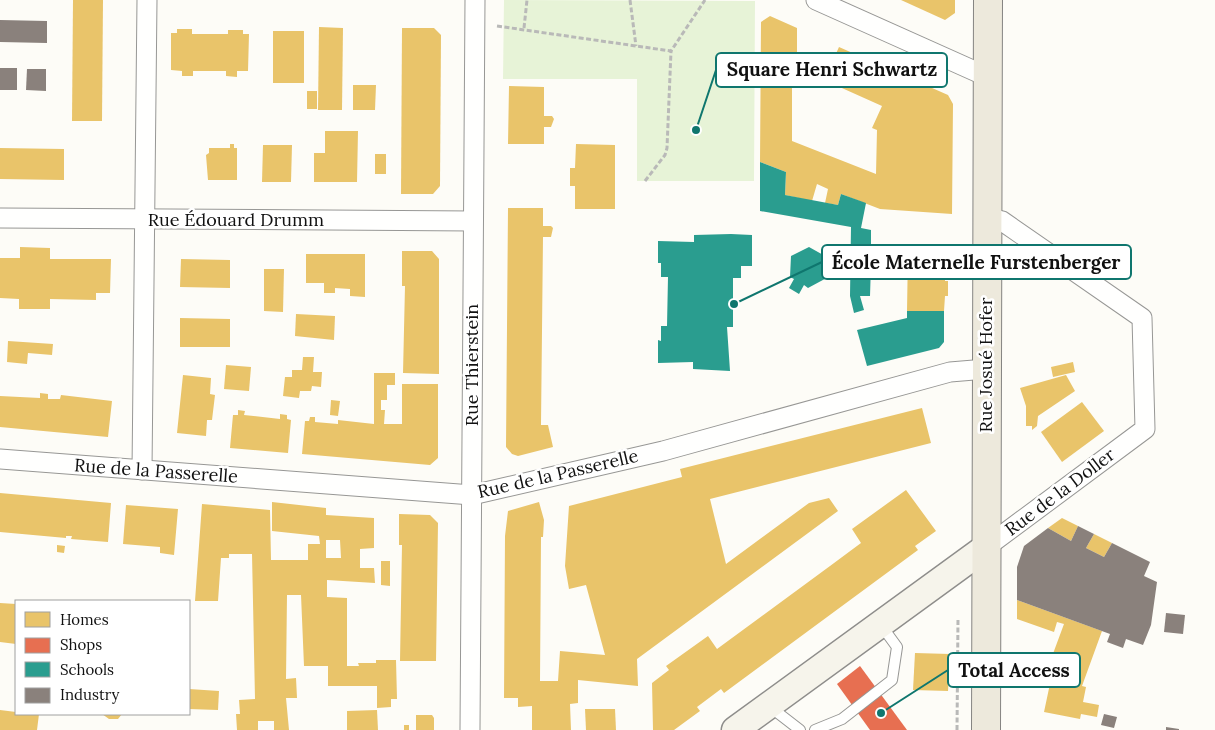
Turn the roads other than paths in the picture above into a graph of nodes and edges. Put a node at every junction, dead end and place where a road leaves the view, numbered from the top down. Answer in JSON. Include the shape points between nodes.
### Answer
{"nodes":[{"id":1,"x":146,"y":0,"type":"edge"},
{"id":2,"x":475,"y":0,"type":"edge"},
{"id":3,"x":816,"y":0,"type":"edge"},
{"id":4,"x":988,"y":0,"type":"edge"},
{"id":5,"x":988,"y":77,"type":"junction"},
{"id":6,"x":986,"y":217,"type":"junction"},
{"id":7,"x":0,"y":218,"type":"edge"},
{"id":8,"x":144,"y":220,"type":"junction"},
{"id":9,"x":473,"y":221,"type":"junction"},
{"id":10,"x":986,"y":369,"type":"junction"},
{"id":11,"x":0,"y":459,"type":"edge"},
{"id":12,"x":142,"y":470,"type":"junction"},
{"id":13,"x":472,"y":494,"type":"junction"},
{"id":14,"x":984,"y":548,"type":"junction"},
{"id":15,"x":880,"y":624,"type":"junction"},
{"id":16,"x":768,"y":706,"type":"junction"},
{"id":17,"x":470,"y":730,"type":"edge"},
{"id":18,"x":735,"y":730,"type":"edge"},
{"id":19,"x":800,"y":730,"type":"edge"},
{"id":20,"x":814,"y":730,"type":"edge"},
{"id":21,"x":986,"y":730,"type":"edge"}],
"edges":[{"from":1,"to":8,"type":"street"},
{"from":2,"to":9,"type":"street","name":"Rue Thierstein"},
{"from":3,"to":5,"type":"street"},
{"from":4,"to":5,"type":"main road","name":"Rue Josué Hofer"},
{"from":5,"to":6,"type":"main road","name":"Rue Josué Hofer"},
{"from":6,"to":10,"type":"main road","name":"Rue Josué Hofer"},
{"from":6,"to":14,"type":"street","name":"Rue de la Doller","via":[[1002,221],[1142,318],[1145,429]]},
{"from":7,"to":8,"type":"street","name":"Rue Édouard Drumm"},
{"from":8,"to":9,"type":"street","name":"Rue Édouard Drumm"},
{"from":8,"to":12,"type":"street"},
{"from":9,"to":13,"type":"street","name":"Rue Thierstein"},
{"from":10,"to":13,"type":"street","name":"Rue de la Passerelle","via":[[950,372],[663,450]]},
{"from":10,"to":14,"type":"main road","name":"Rue Josué Hofer"},
{"from":11,"to":12,"type":"street","name":"Rue de la Passerelle"},
{"from":12,"to":13,"type":"street","name":"Rue de la Passerelle"},
{"from":13,"to":17,"type":"street","name":"Rue Thierstein"},
{"from":14,"to":15,"type":"main road","name":"Rue de la Doller"},
{"from":14,"to":21,"type":"main road","name":"Rue Josué Hofer"},
{"from":15,"to":16,"type":"main road","name":"Rue de la Doller"},
{"from":15,"to":20,"type":"lane","via":[[897,648],[892,680],[842,719]]},
{"from":16,"to":18,"type":"main road","name":"Rue de la Doller"},
{"from":16,"to":19,"type":"lane"}]}
